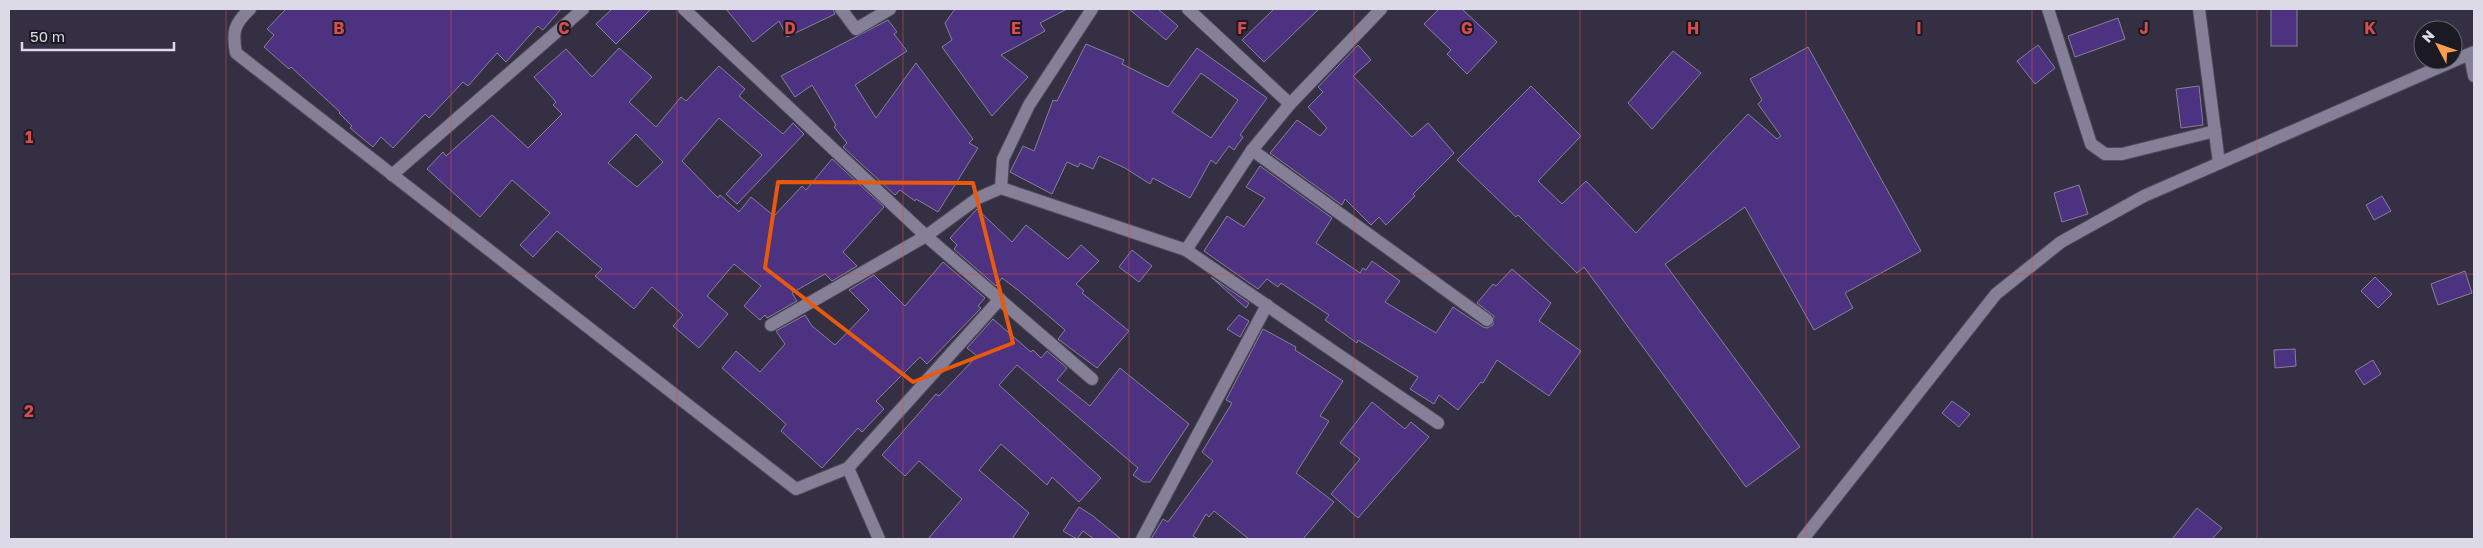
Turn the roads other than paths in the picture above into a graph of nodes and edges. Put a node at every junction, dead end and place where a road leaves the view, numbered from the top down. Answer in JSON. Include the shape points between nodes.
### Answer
{"nodes":[{"id":1,"x":250,"y":9,"type":"edge"},
{"id":2,"x":583,"y":9,"type":"edge"},
{"id":3,"x":684,"y":9,"type":"edge"},
{"id":4,"x":841,"y":9,"type":"edge"},
{"id":5,"x":890,"y":9,"type":"edge"},
{"id":6,"x":1092,"y":9,"type":"edge"},
{"id":7,"x":1188,"y":9,"type":"edge"},
{"id":8,"x":1381,"y":9,"type":"edge"},
{"id":9,"x":2048,"y":9,"type":"edge"},
{"id":10,"x":2199,"y":9,"type":"edge"},
{"id":11,"x":2472,"y":53,"type":"edge"},
{"id":12,"x":2474,"y":76,"type":"edge"},
{"id":13,"x":1290,"y":104,"type":"junction"},
{"id":14,"x":2216,"y":131,"type":"junction"},
{"id":15,"x":1252,"y":150,"type":"junction"},
{"id":16,"x":2219,"y":163,"type":"junction"},
{"id":17,"x":392,"y":175,"type":"junction"},
{"id":18,"x":1001,"y":188,"type":"junction"},
{"id":19,"x":926,"y":236,"type":"junction"},
{"id":20,"x":1186,"y":250,"type":"junction"},
{"id":21,"x":1000,"y":299,"type":"junction"},
{"id":22,"x":1267,"y":306,"type":"junction"},
{"id":23,"x":1487,"y":320,"type":"dead end"},
{"id":24,"x":771,"y":325,"type":"dead end"},
{"id":25,"x":1092,"y":378,"type":"dead end"},
{"id":26,"x":1438,"y":423,"type":"dead end"},
{"id":27,"x":848,"y":468,"type":"junction"},
{"id":28,"x":879,"y":539,"type":"edge"},
{"id":29,"x":1142,"y":539,"type":"edge"},
{"id":30,"x":1803,"y":539,"type":"edge"}],
"edges":[{"from":1,"to":17,"type":"street","via":[[240,18],[232,35],[236,53]]},
{"from":2,"to":17,"type":"street"},
{"from":3,"to":19,"type":"street"},
{"from":4,"to":5,"type":"street","via":[[856,29]]},
{"from":6,"to":18,"type":"street","via":[[1029,105],[1003,160]]},
{"from":7,"to":13,"type":"street"},
{"from":8,"to":13,"type":"street"},
{"from":9,"to":14,"type":"street","via":[[2091,144],[2105,154],[2122,154]]},
{"from":10,"to":14,"type":"street"},
{"from":11,"to":12,"type":"street"},
{"from":11,"to":16,"type":"street"},
{"from":13,"to":15,"type":"street"},
{"from":14,"to":16,"type":"street"},
{"from":15,"to":20,"type":"street"},
{"from":15,"to":23,"type":"street"},
{"from":16,"to":30,"type":"street","via":[[2144,196],[2061,242],[1996,294]]},
{"from":17,"to":27,"type":"street","via":[[796,489]]},
{"from":18,"to":19,"type":"street","via":[[978,198]]},
{"from":18,"to":20,"type":"street"},
{"from":19,"to":21,"type":"street"},
{"from":19,"to":24,"type":"street"},
{"from":20,"to":22,"type":"street"},
{"from":21,"to":25,"type":"street"},
{"from":21,"to":27,"type":"street"},
{"from":22,"to":26,"type":"street"},
{"from":22,"to":29,"type":"street"},
{"from":27,"to":28,"type":"street"}]}
